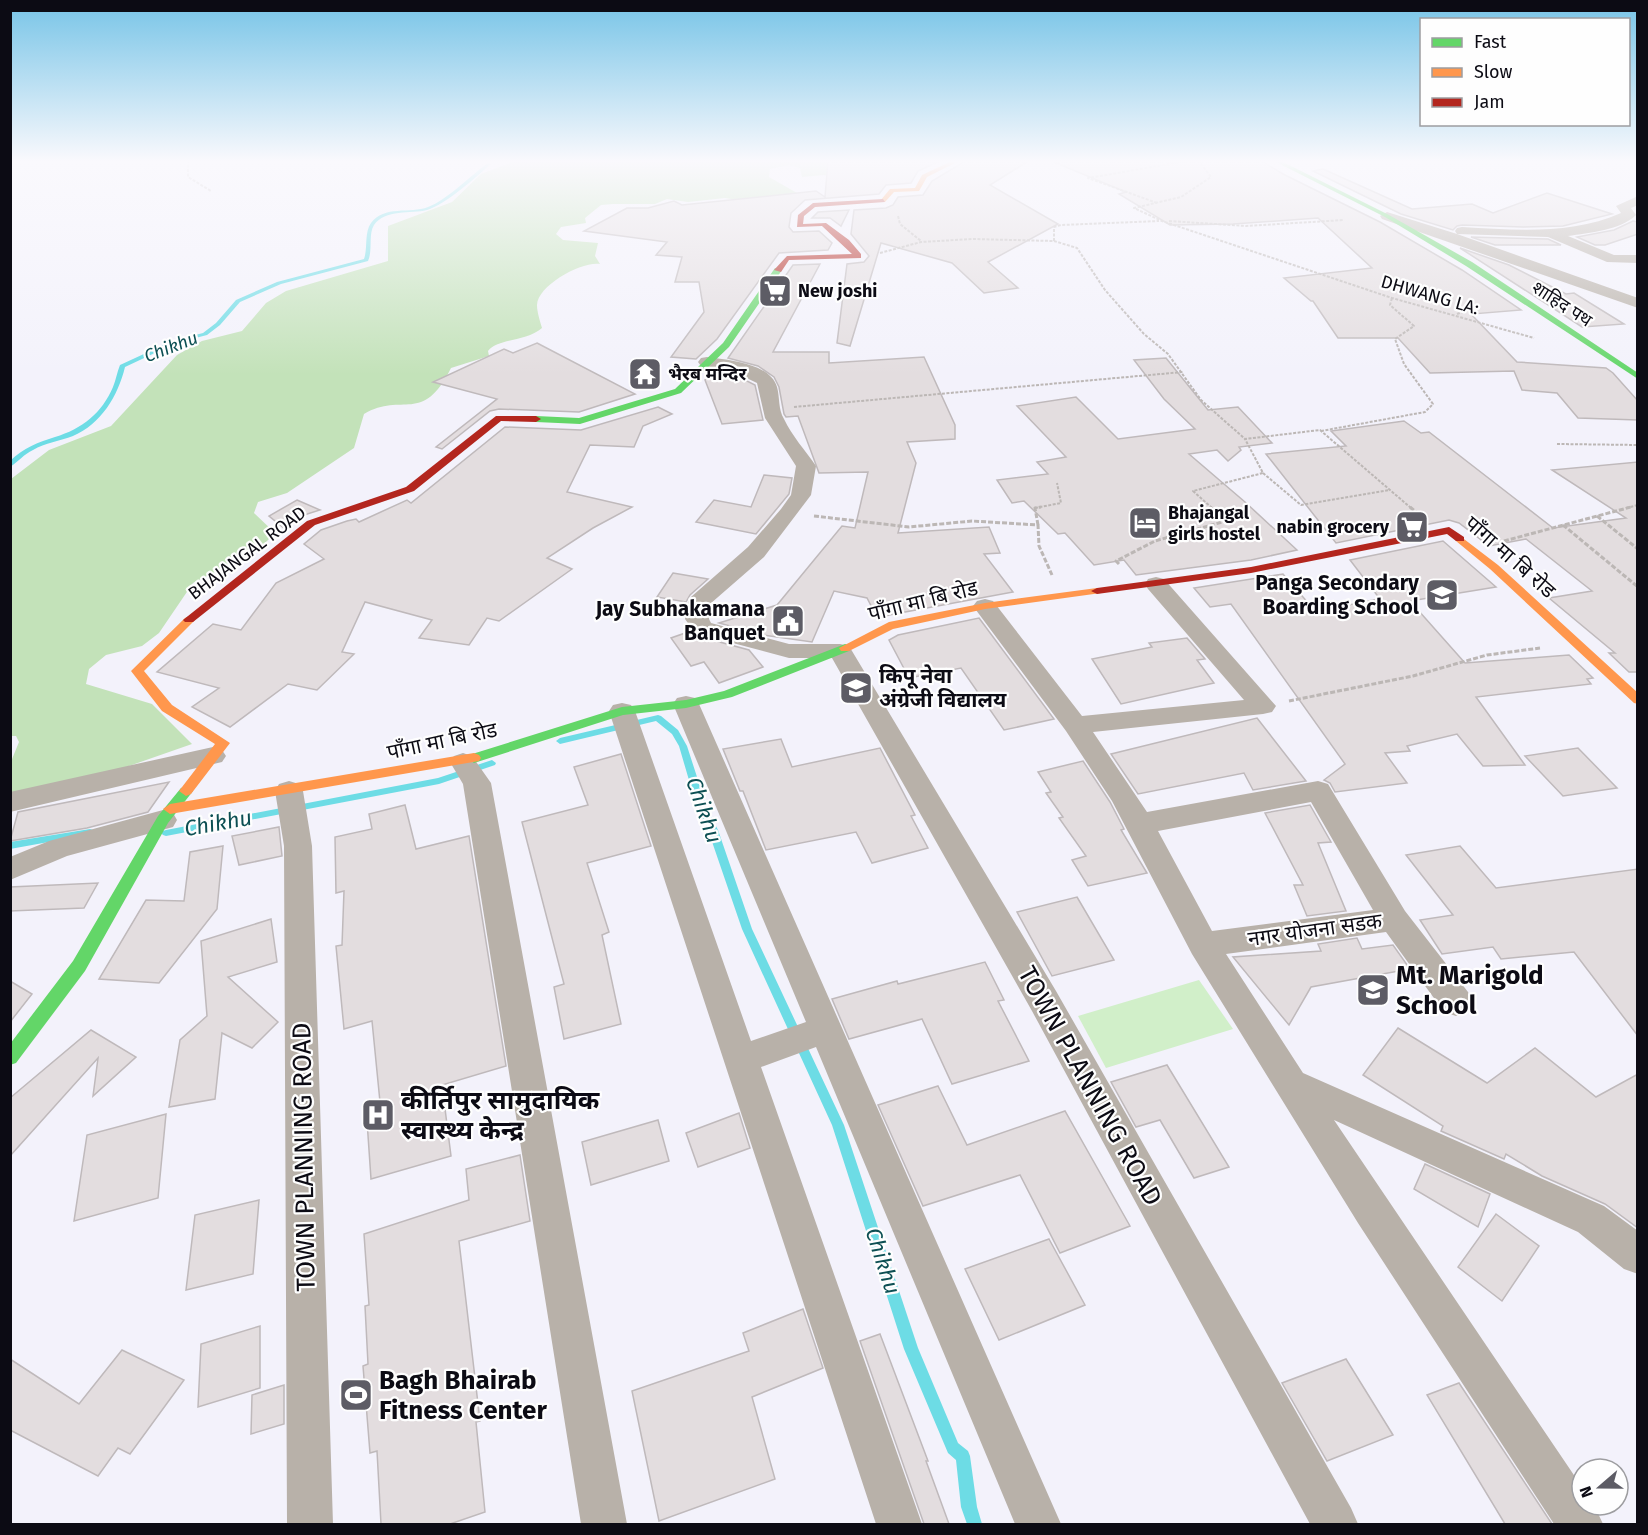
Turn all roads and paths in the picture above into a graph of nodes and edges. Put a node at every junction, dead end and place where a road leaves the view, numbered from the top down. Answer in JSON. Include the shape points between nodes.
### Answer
{"nodes":[{"id":1,"x":833,"y":232,"type":"edge"},
{"id":2,"x":909,"y":232,"type":"edge"},
{"id":3,"x":1054,"y":232,"type":"edge"},
{"id":4,"x":1196,"y":232,"type":"edge"},
{"id":5,"x":1413,"y":232,"type":"edge"},
{"id":6,"x":1436,"y":232,"type":"edge"},
{"id":7,"x":1486,"y":232,"type":"edge"},
{"id":8,"x":1559,"y":232,"type":"edge"},
{"id":9,"x":1549,"y":233,"type":"junction"},
{"id":10,"x":1054,"y":241,"type":"junction"},
{"id":11,"x":921,"y":242,"type":"junction"},
{"id":12,"x":858,"y":256,"type":"junction"},
{"id":13,"x":1638,"y":260,"type":"edge"},
{"id":14,"x":1392,"y":298,"type":"junction"},
{"id":15,"x":1638,"y":303,"type":"edge"},
{"id":16,"x":1479,"y":306,"type":"dead end"},
{"id":17,"x":1456,"y":315,"type":"junction"},
{"id":18,"x":1542,"y":340,"type":"dead end"},
{"id":19,"x":707,"y":362,"type":"junction"},
{"id":20,"x":1183,"y":372,"type":"junction"},
{"id":21,"x":1638,"y":377,"type":"edge"},
{"id":22,"x":770,"y":409,"type":"junction"},
{"id":23,"x":1320,"y":430,"type":"junction"},
{"id":24,"x":1245,"y":439,"type":"junction"},
{"id":25,"x":1557,"y":444,"type":"dead end"},
{"id":26,"x":1638,"y":444,"type":"edge"},
{"id":27,"x":1263,"y":473,"type":"junction"},
{"id":28,"x":1057,"y":483,"type":"dead end"},
{"id":29,"x":1390,"y":490,"type":"junction"},
{"id":30,"x":1638,"y":505,"type":"edge"},
{"id":31,"x":788,"y":513,"type":"junction"},
{"id":32,"x":1596,"y":516,"type":"junction"},
{"id":33,"x":1038,"y":525,"type":"junction"},
{"id":34,"x":1562,"y":525,"type":"junction"},
{"id":35,"x":1449,"y":530,"type":"junction"},
{"id":36,"x":1471,"y":549,"type":"junction"},
{"id":37,"x":1638,"y":549,"type":"edge"},
{"id":38,"x":1116,"y":561,"type":"dead end"},
{"id":39,"x":1156,"y":584,"type":"junction"},
{"id":40,"x":1638,"y":587,"type":"edge"},
{"id":41,"x":1062,"y":597,"type":"junction"},
{"id":42,"x":985,"y":606,"type":"junction"},
{"id":43,"x":1576,"y":644,"type":"junction"},
{"id":44,"x":840,"y":651,"type":"junction"},
{"id":45,"x":1638,"y":700,"type":"edge"},
{"id":46,"x":686,"y":704,"type":"junction"},
{"id":47,"x":1263,"y":706,"type":"junction"},
{"id":48,"x":622,"y":711,"type":"junction"},
{"id":49,"x":1075,"y":725,"type":"junction"},
{"id":50,"x":213,"y":756,"type":"junction"},
{"id":51,"x":463,"y":762,"type":"junction"},
{"id":52,"x":289,"y":790,"type":"junction"},
{"id":53,"x":10,"y":802,"type":"edge"},
{"id":54,"x":167,"y":815,"type":"junction"},
{"id":55,"x":1140,"y":824,"type":"junction"},
{"id":56,"x":10,"y":869,"type":"edge"},
{"id":57,"x":1394,"y":919,"type":"junction"},
{"id":58,"x":1203,"y":945,"type":"junction"},
{"id":59,"x":1456,"y":1002,"type":"dead end"},
{"id":60,"x":826,"y":1029,"type":"junction"},
{"id":61,"x":10,"y":1058,"type":"edge"},
{"id":62,"x":740,"y":1060,"type":"junction"},
{"id":63,"x":1290,"y":1083,"type":"junction"},
{"id":64,"x":1638,"y":1254,"type":"edge"},
{"id":65,"x":310,"y":1524,"type":"edge"},
{"id":66,"x":604,"y":1524,"type":"edge"},
{"id":67,"x":898,"y":1524,"type":"edge"},
{"id":68,"x":1038,"y":1524,"type":"edge"},
{"id":69,"x":1335,"y":1524,"type":"edge"},
{"id":70,"x":1580,"y":1524,"type":"edge"}],
"edges":[{"from":1,"to":12,"type":"street"},
{"from":2,"to":11,"type":"path"},
{"from":3,"to":10,"type":"path"},
{"from":4,"to":14,"type":"path","name":"DHWANG LA:"},
{"from":5,"to":21,"type":"street","name":"शाहिद पथ","via":[[1469,264]]},
{"from":6,"to":15,"type":"street"},
{"from":7,"to":9,"type":"street"},
{"from":8,"to":9,"type":"street"},
{"from":9,"to":13,"type":"street","via":[[1612,259]]},
{"from":10,"to":11,"type":"path","via":[[995,238]]},
{"from":10,"to":20,"type":"path","via":[[1077,248],[1105,290]]},
{"from":11,"to":12,"type":"path","via":[[890,252]]},
{"from":12,"to":19,"type":"street","name":"BHAJANGAL ROAD","via":[[787,258],[726,345]]},
{"from":14,"to":17,"type":"path","name":"DHWANG LA:"},
{"from":14,"to":23,"type":"path","via":[[1390,305],[1414,326],[1395,339],[1395,345],[1411,376],[1433,404],[1425,412]]},
{"from":16,"to":17,"type":"path"},
{"from":17,"to":18,"type":"path","name":"DHWANG LA:"},
{"from":19,"to":22,"type":"street","via":[[761,376],[767,383]]},
{"from":19,"to":50,"type":"street","name":"BHAJANGAL ROAD","via":[[678,390],[580,420],[499,418],[410,489],[311,524],[261,561],[193,616],[137,671],[166,708],[223,743]]},
{"from":20,"to":22,"type":"path"},
{"from":20,"to":24,"type":"path","via":[[1201,400]]},
{"from":22,"to":31,"type":"street","via":[[806,466],[801,495]]},
{"from":23,"to":24,"type":"path"},
{"from":23,"to":29,"type":"path"},
{"from":24,"to":27,"type":"path"},
{"from":25,"to":26,"type":"path"},
{"from":27,"to":29,"type":"path","via":[[1301,505]]},
{"from":27,"to":38,"type":"path","via":[[1193,491],[1226,521],[1134,548]]},
{"from":28,"to":33,"type":"path","via":[[1061,503],[1035,508]]},
{"from":29,"to":35,"type":"path","via":[[1426,520]]},
{"from":30,"to":32,"type":"path"},
{"from":31,"to":33,"type":"path","via":[[909,527],[972,521]]},
{"from":31,"to":44,"type":"street","via":[[756,552],[699,602],[697,619],[703,628],[789,651]]},
{"from":32,"to":34,"type":"path"},
{"from":32,"to":37,"type":"path"},
{"from":33,"to":41,"type":"path","via":[[1039,546]]},
{"from":34,"to":36,"type":"path"},
{"from":34,"to":40,"type":"path"},
{"from":35,"to":36,"type":"street","name":"पाँगा मा बि रोड"},
{"from":35,"to":39,"type":"street","name":"पाँगा मा बि रोड","via":[[1311,560]]},
{"from":36,"to":43,"type":"street","name":"पाँगा मा बि रोड"},
{"from":39,"to":41,"type":"street","name":"पाँगा मा बि रोड"},
{"from":39,"to":47,"type":"street"},
{"from":41,"to":42,"type":"street","name":"पाँगा मा बि रोड"},
{"from":42,"to":44,"type":"street","name":"पाँगा मा बि रोड","via":[[889,626]]},
{"from":42,"to":49,"type":"street"},
{"from":43,"to":45,"type":"street","name":"पाँगा मा बि रोड"},
{"from":43,"to":47,"type":"path","via":[[1487,655],[1413,676]]},
{"from":44,"to":46,"type":"street","name":"पाँगा मा बि रोड","via":[[728,694]]},
{"from":44,"to":69,"type":"street","name":"TOWN PLANNING ROAD","via":[[1044,1001]]},
{"from":46,"to":48,"type":"street","name":"पाँगा मा बि रोड"},
{"from":46,"to":60,"type":"street"},
{"from":47,"to":49,"type":"street"},
{"from":48,"to":51,"type":"street","name":"पाँगा मा बि रोड"},
{"from":48,"to":62,"type":"street"},
{"from":49,"to":55,"type":"street"},
{"from":50,"to":53,"type":"street"},
{"from":50,"to":54,"type":"street"},
{"from":51,"to":52,"type":"street","name":"पाँगा मा बि रोड"},
{"from":51,"to":66,"type":"street","via":[[477,783]]},
{"from":52,"to":54,"type":"street","name":"पाँगा मा बि रोड"},
{"from":52,"to":65,"type":"street","name":"TOWN PLANNING ROAD","via":[[298,846]]},
{"from":54,"to":56,"type":"street","via":[[59,848]]},
{"from":54,"to":61,"type":"street","via":[[79,966]]},
{"from":55,"to":57,"type":"street","via":[[1318,791]]},
{"from":55,"to":58,"type":"street"},
{"from":57,"to":58,"type":"street","name":"नगर योजना सडक"},
{"from":57,"to":59,"type":"street","name":"नगर योजना सडक"},
{"from":58,"to":63,"type":"street"},
{"from":60,"to":62,"type":"street"},
{"from":60,"to":68,"type":"street"},
{"from":62,"to":67,"type":"street"},
{"from":63,"to":64,"type":"street","via":[[1591,1219]]},
{"from":63,"to":70,"type":"street"}]}
